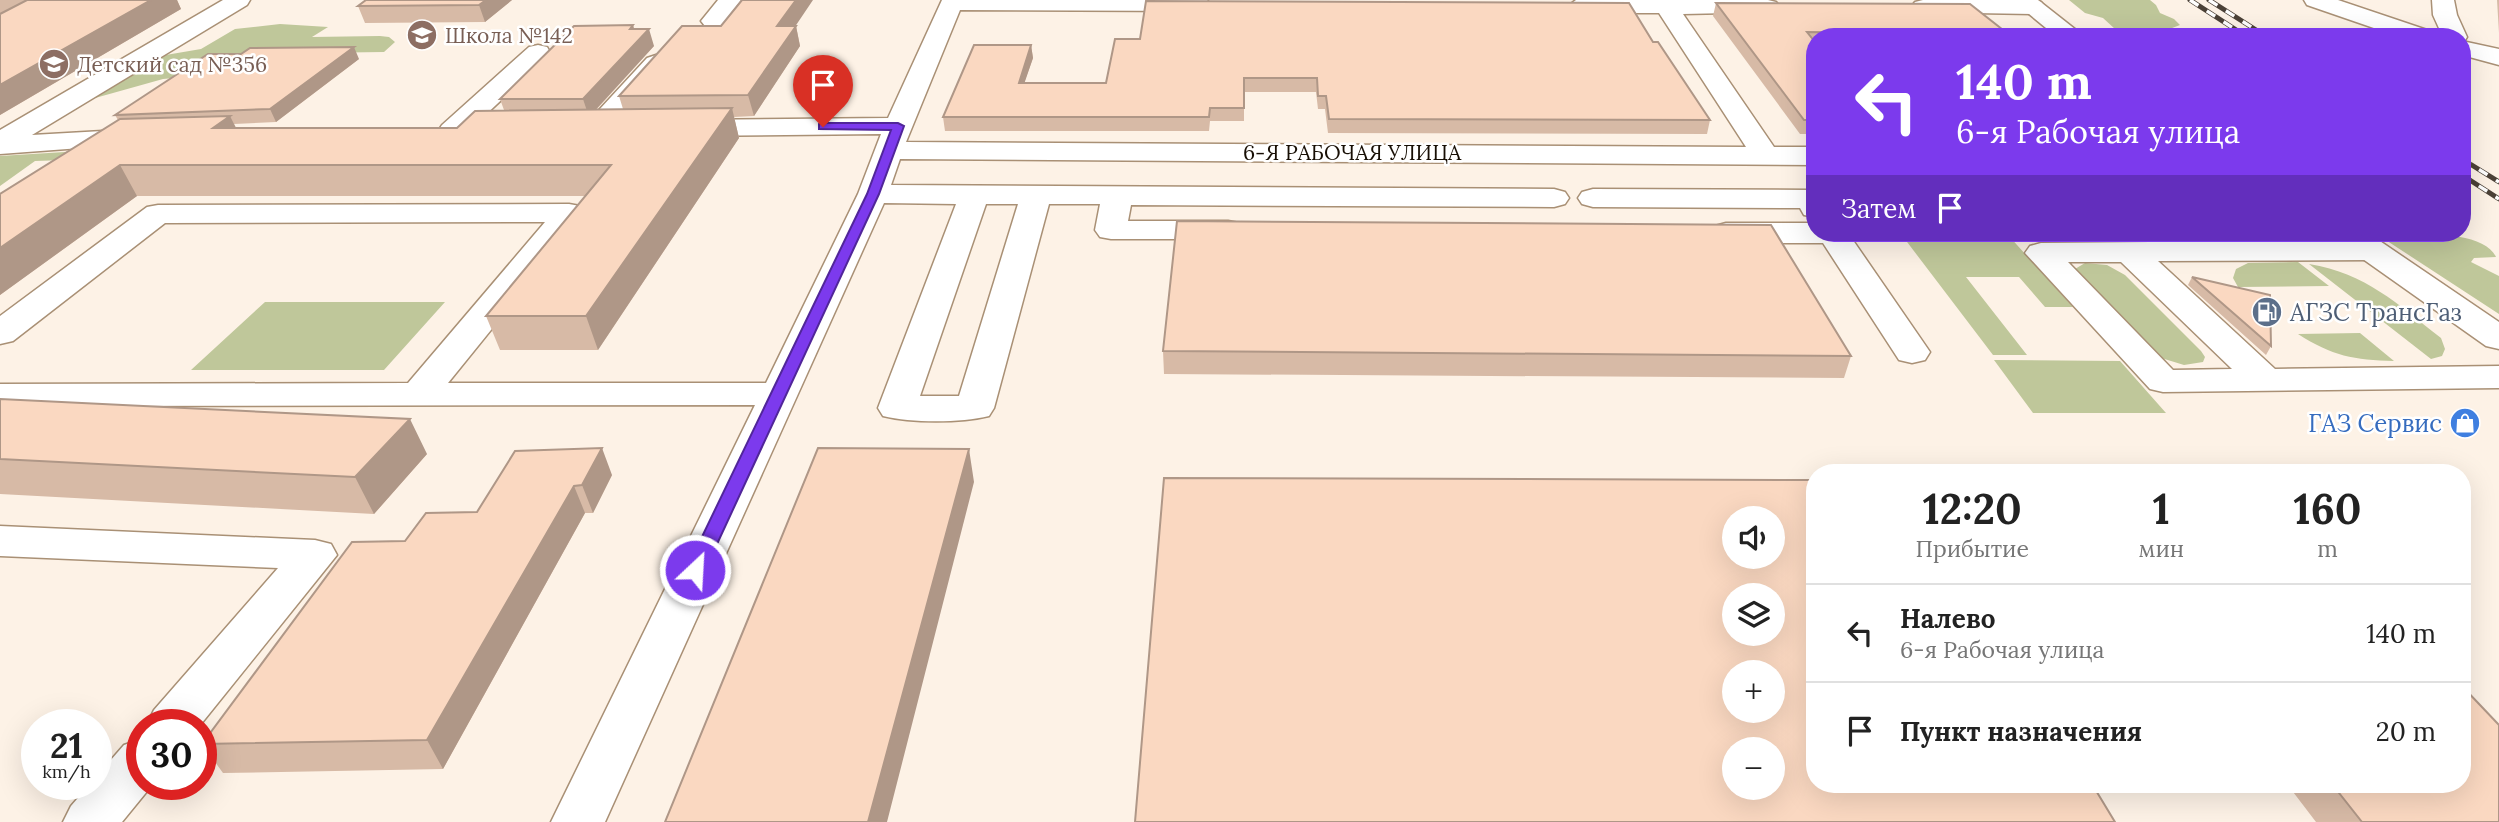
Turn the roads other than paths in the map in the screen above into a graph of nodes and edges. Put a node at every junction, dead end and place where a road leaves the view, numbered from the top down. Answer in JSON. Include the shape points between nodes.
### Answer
{"nodes":[{"id":1,"x":239,"y":0,"type":"edge"},
{"id":2,"x":730,"y":0,"type":"edge"},
{"id":3,"x":2315,"y":0,"type":"edge"},
{"id":4,"x":2443,"y":0,"type":"edge"},
{"id":5,"x":952,"y":1,"type":"edge"},
{"id":6,"x":1664,"y":3,"type":"edge"},
{"id":7,"x":2028,"y":3,"type":"edge"},
{"id":8,"x":1226,"y":4,"type":"edge"},
{"id":9,"x":1556,"y":6,"type":"edge"},
{"id":10,"x":1792,"y":7,"type":"edge"},
{"id":11,"x":1900,"y":7,"type":"edge"},
{"id":12,"x":713,"y":21,"type":"dead end"},
{"id":13,"x":2061,"y":28,"type":"edge"},
{"id":14,"x":2397,"y":28,"type":"edge"},
{"id":15,"x":2451,"y":28,"type":"edge"},
{"id":16,"x":674,"y":43,"type":"edge"},
{"id":17,"x":2471,"y":50,"type":"edge"},
{"id":18,"x":538,"y":52,"type":"dead end"},
{"id":19,"x":2499,"y":57,"type":"edge"},
{"id":20,"x":492,"y":131,"type":"edge"},
{"id":21,"x":168,"y":136,"type":"edge"},
{"id":22,"x":129,"y":137,"type":"junction"},
{"id":23,"x":894,"y":138,"type":"junction"},
{"id":24,"x":0,"y":144,"type":"edge"},
{"id":25,"x":1766,"y":156,"type":"junction"},
{"id":26,"x":1806,"y":156,"type":"edge"},
{"id":27,"x":83,"y":167,"type":"edge"},
{"id":28,"x":873,"y":194,"type":"junction"},
{"id":29,"x":974,"y":195,"type":"junction"},
{"id":30,"x":1036,"y":195,"type":"junction"},
{"id":31,"x":1117,"y":195,"type":"junction"},
{"id":32,"x":1554,"y":198,"type":"dead end"},
{"id":33,"x":1593,"y":198,"type":"dead end"},
{"id":34,"x":1806,"y":214,"type":"edge"},
{"id":35,"x":1806,"y":217,"type":"edge"},
{"id":36,"x":1264,"y":231,"type":"edge"},
{"id":37,"x":1694,"y":233,"type":"edge"},
{"id":38,"x":1839,"y":242,"type":"edge"},
{"id":39,"x":2338,"y":242,"type":"edge"},
{"id":40,"x":2360,"y":242,"type":"edge"},
{"id":41,"x":2129,"y":252,"type":"junction"},
{"id":42,"x":0,"y":332,"type":"edge"},
{"id":43,"x":2499,"y":338,"type":"edge"},
{"id":44,"x":1912,"y":352,"type":"dead end"},
{"id":45,"x":2499,"y":377,"type":"edge"},
{"id":46,"x":2265,"y":380,"type":"junction"},
{"id":47,"x":419,"y":394,"type":"junction"},
{"id":48,"x":778,"y":394,"type":"junction"},
{"id":49,"x":0,"y":395,"type":"edge"},
{"id":50,"x":0,"y":541,"type":"edge"},
{"id":51,"x":185,"y":709,"type":"edge"},
{"id":52,"x":126,"y":779,"type":"edge"},
{"id":53,"x":90,"y":822,"type":"edge"},
{"id":54,"x":578,"y":822,"type":"edge"}],
"edges":[{"from":1,"to":24,"type":"street"},
{"from":2,"to":12,"type":"street"},
{"from":3,"to":14,"type":"street"},
{"from":4,"to":15,"type":"street"},
{"from":5,"to":8,"type":"street"},
{"from":5,"to":23,"type":"street"},
{"from":6,"to":9,"type":"street"},
{"from":6,"to":10,"type":"street"},
{"from":6,"to":25,"type":"street"},
{"from":7,"to":11,"type":"street"},
{"from":7,"to":13,"type":"street"},
{"from":16,"to":23,"type":"street","name":"6-Я РАБОЧАЯ УЛИЦА","via":[[584,130]]},
{"from":17,"to":19,"type":"street"},
{"from":18,"to":20,"type":"street","via":[[439,131]]},
{"from":21,"to":22,"type":"street"},
{"from":22,"to":24,"type":"street"},
{"from":22,"to":27,"type":"street"},
{"from":23,"to":25,"type":"street","name":"6-Я РАБОЧАЯ УЛИЦА"},
{"from":23,"to":28,"type":"street"},
{"from":25,"to":26,"type":"street","name":"6-Я РАБОЧАЯ УЛИЦА"},
{"from":28,"to":29,"type":"street"},
{"from":28,"to":48,"type":"street"},
{"from":29,"to":30,"type":"street"},
{"from":29,"to":30,"type":"street","via":[[897,408],[975,408]]},
{"from":30,"to":31,"type":"street"},
{"from":31,"to":32,"type":"street"},
{"from":31,"to":36,"type":"street","via":[[1111,230]]},
{"from":33,"to":34,"type":"street"},
{"from":35,"to":37,"type":"street"},
{"from":38,"to":44,"type":"street"},
{"from":39,"to":41,"type":"street"},
{"from":40,"to":43,"type":"street"},
{"from":41,"to":46,"type":"street"},
{"from":41,"to":46,"type":"street","via":[[2040,253],[2163,381]]},
{"from":42,"to":47,"type":"street","via":[[158,214],[569,214]]},
{"from":45,"to":46,"type":"street"},
{"from":47,"to":48,"type":"street"},
{"from":47,"to":49,"type":"street"},
{"from":48,"to":54,"type":"street"},
{"from":50,"to":51,"type":"street","via":[[315,555]]},
{"from":52,"to":53,"type":"street"}]}
